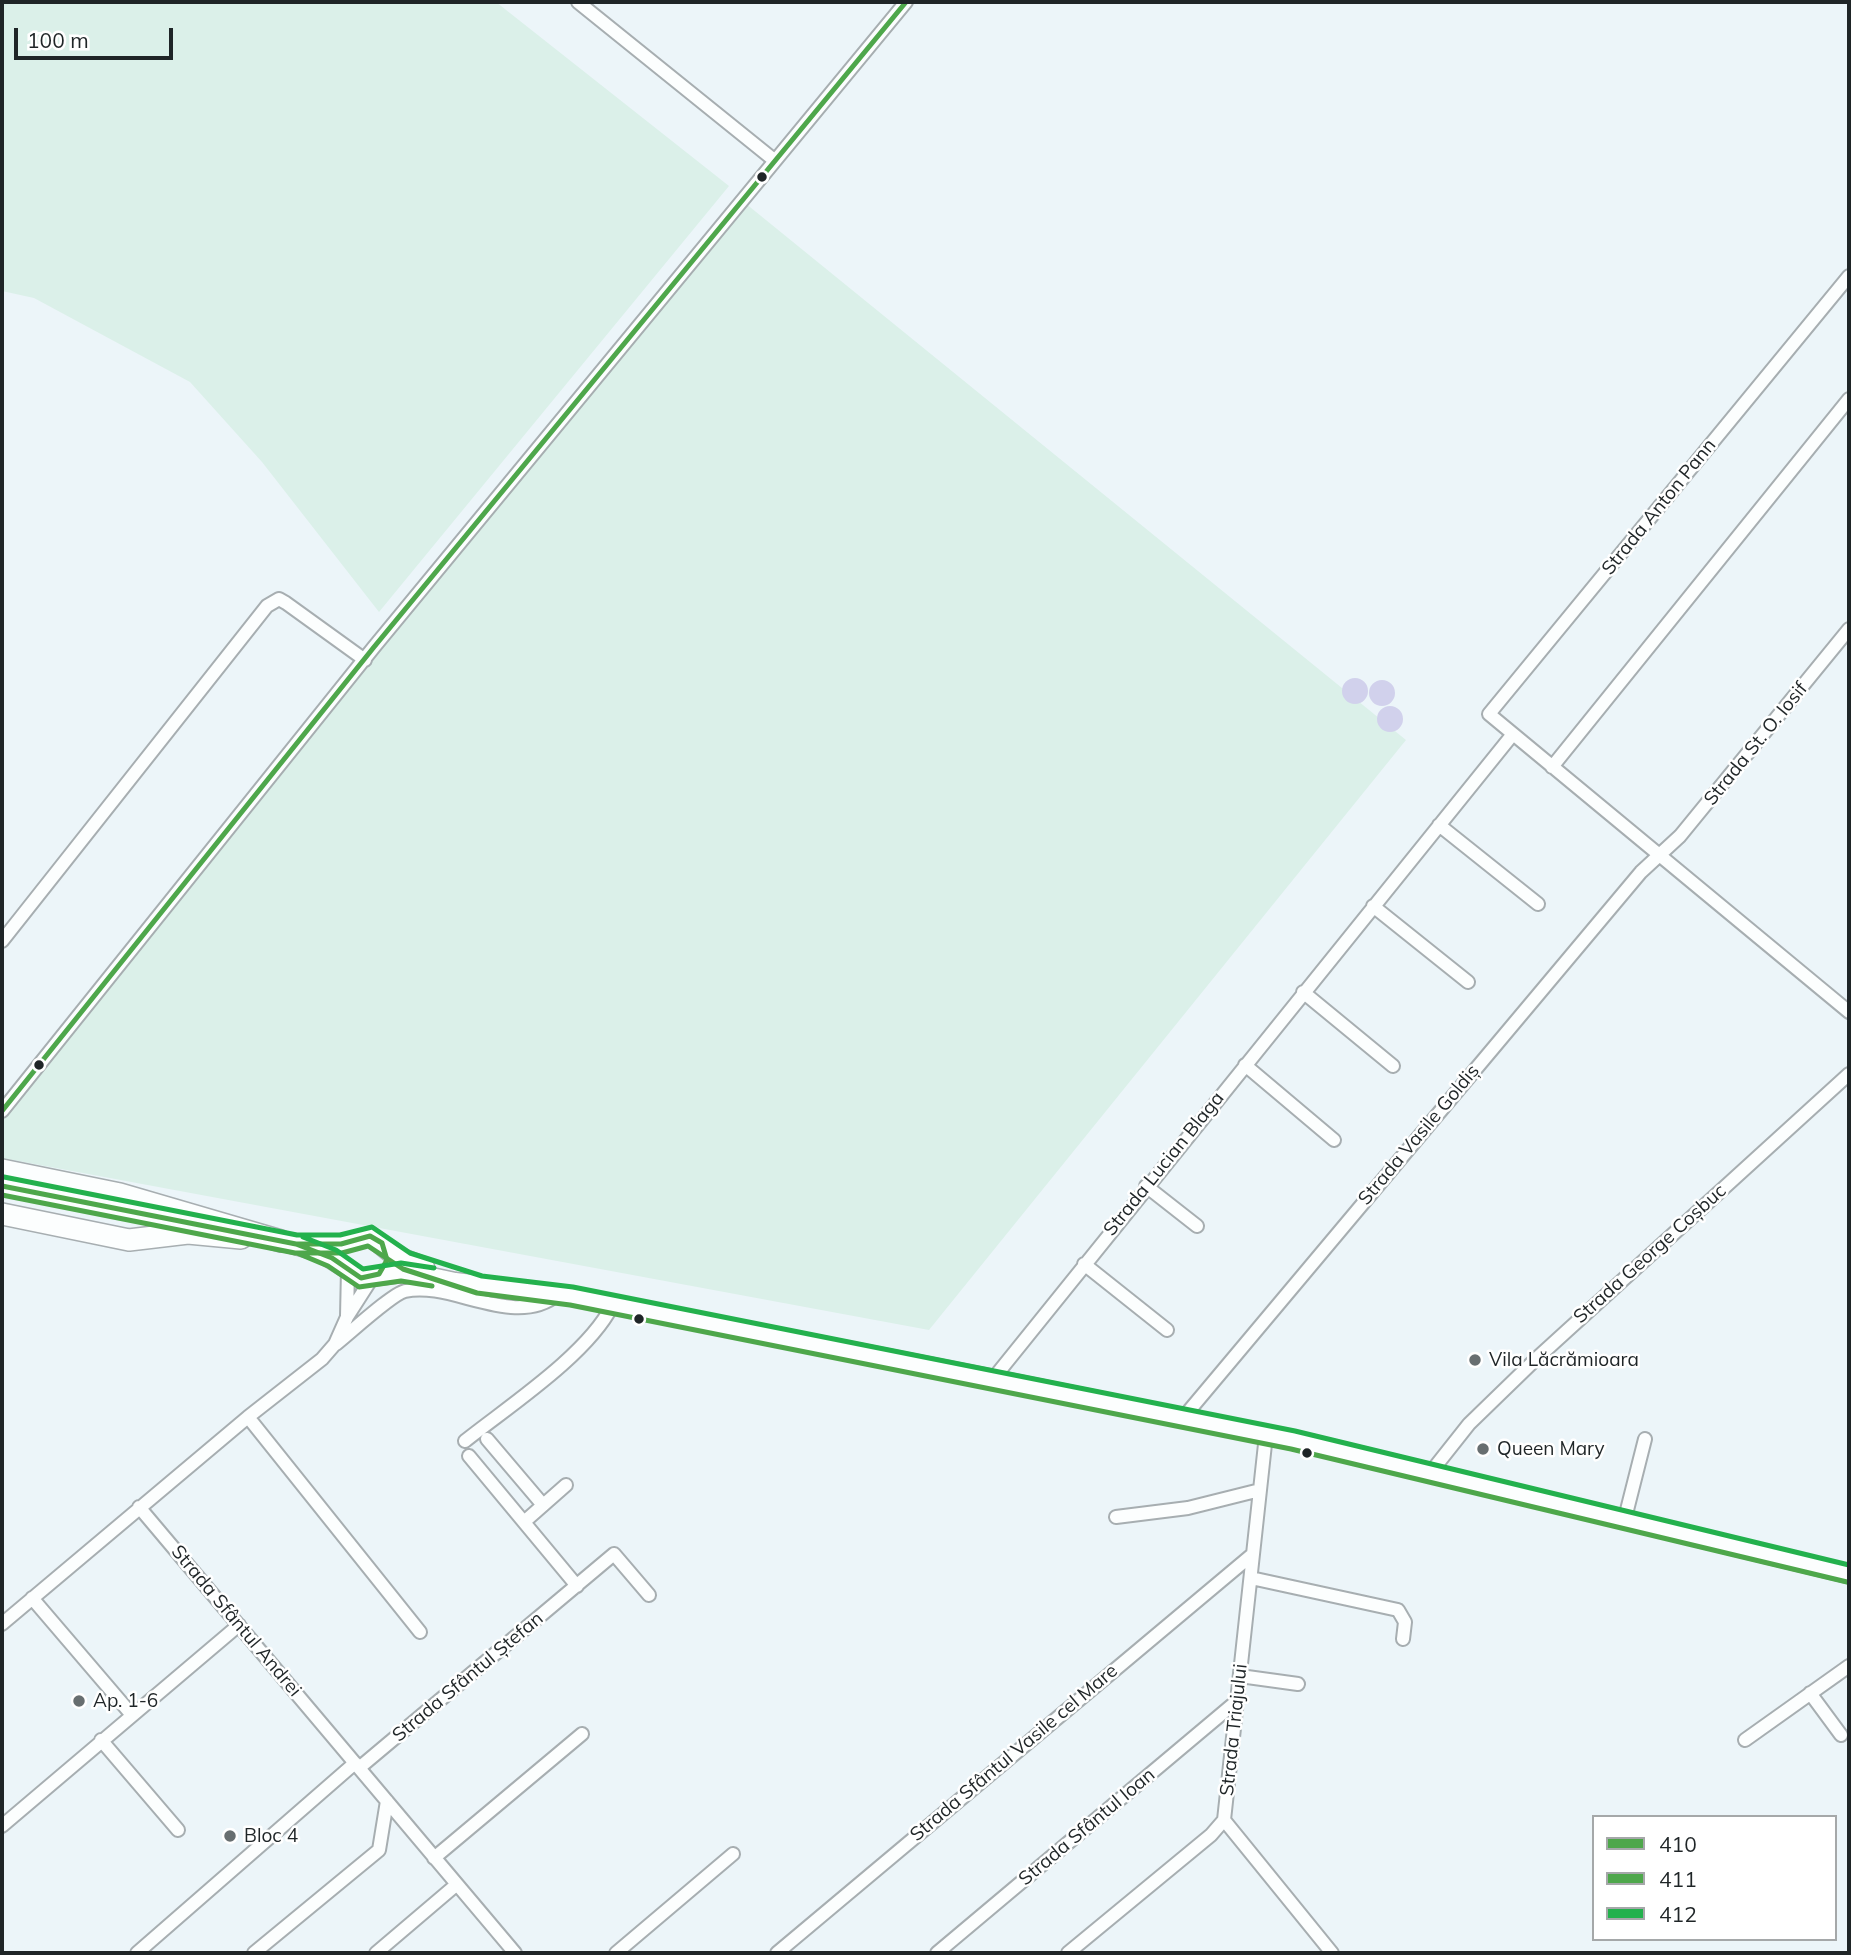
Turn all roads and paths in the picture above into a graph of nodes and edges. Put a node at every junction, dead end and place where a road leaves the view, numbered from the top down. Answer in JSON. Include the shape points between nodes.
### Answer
{"nodes":[{"id":1,"x":578,"y":2,"type":"edge"},
{"id":2,"x":906,"y":2,"type":"edge"},
{"id":3,"x":774,"y":160,"type":"junction"},
{"id":4,"x":1849,"y":276,"type":"edge"},
{"id":5,"x":1849,"y":400,"type":"edge"},
{"id":6,"x":1849,"y":629,"type":"edge"},
{"id":7,"x":365,"y":660,"type":"junction"},
{"id":8,"x":1513,"y":734,"type":"junction"},
{"id":9,"x":1552,"y":767,"type":"junction"},
{"id":10,"x":1439,"y":825,"type":"junction"},
{"id":11,"x":1659,"y":856,"type":"junction"},
{"id":12,"x":1538,"y":904,"type":"dead end"},
{"id":13,"x":1373,"y":905,"type":"junction"},
{"id":14,"x":2,"y":941,"type":"edge"},
{"id":15,"x":1468,"y":982,"type":"dead end"},
{"id":16,"x":1303,"y":992,"type":"junction"},
{"id":17,"x":1849,"y":1012,"type":"edge"},
{"id":18,"x":1245,"y":1065,"type":"junction"},
{"id":19,"x":1393,"y":1066,"type":"dead end"},
{"id":20,"x":1849,"y":1074,"type":"edge"},
{"id":21,"x":2,"y":1111,"type":"edge"},
{"id":22,"x":1334,"y":1140,"type":"dead end"},
{"id":23,"x":2,"y":1170,"type":"edge"},
{"id":24,"x":2,"y":1186,"type":"edge"},
{"id":25,"x":1146,"y":1186,"type":"junction"},
{"id":26,"x":2,"y":1214,"type":"edge"},
{"id":27,"x":1197,"y":1226,"type":"dead end"},
{"id":28,"x":289,"y":1242,"type":"junction"},
{"id":29,"x":351,"y":1242,"type":"junction"},
{"id":30,"x":385,"y":1249,"type":"junction"},
{"id":31,"x":1084,"y":1264,"type":"junction"},
{"id":32,"x":347,"y":1268,"type":"junction"},
{"id":33,"x":375,"y":1276,"type":"junction"},
{"id":34,"x":480,"y":1285,"type":"junction"},
{"id":35,"x":558,"y":1294,"type":"junction"},
{"id":36,"x":612,"y":1306,"type":"junction"},
{"id":37,"x":347,"y":1317,"type":"junction"},
{"id":38,"x":1167,"y":1330,"type":"dead end"},
{"id":39,"x":335,"y":1344,"type":"junction"},
{"id":40,"x":993,"y":1379,"type":"junction"},
{"id":41,"x":248,"y":1417,"type":"junction"},
{"id":42,"x":1183,"y":1418,"type":"junction"},
{"id":43,"x":1266,"y":1435,"type":"junction"},
{"id":44,"x":487,"y":1439,"type":"dead end"},
{"id":45,"x":1645,"y":1439,"type":"dead end"},
{"id":46,"x":465,"y":1441,"type":"dead end"},
{"id":47,"x":469,"y":1456,"type":"dead end"},
{"id":48,"x":1431,"y":1472,"type":"junction"},
{"id":49,"x":566,"y":1485,"type":"dead end"},
{"id":50,"x":1260,"y":1490,"type":"junction"},
{"id":51,"x":543,"y":1505,"type":"junction"},
{"id":52,"x":139,"y":1507,"type":"junction"},
{"id":53,"x":1116,"y":1517,"type":"dead end"},
{"id":54,"x":1625,"y":1518,"type":"junction"},
{"id":55,"x":524,"y":1522,"type":"junction"},
{"id":56,"x":1253,"y":1554,"type":"junction"},
{"id":57,"x":1849,"y":1574,"type":"edge"},
{"id":58,"x":1251,"y":1578,"type":"junction"},
{"id":59,"x":577,"y":1586,"type":"junction"},
{"id":60,"x":649,"y":1595,"type":"dead end"},
{"id":61,"x":32,"y":1598,"type":"junction"},
{"id":62,"x":2,"y":1624,"type":"edge"},
{"id":63,"x":239,"y":1625,"type":"junction"},
{"id":64,"x":420,"y":1632,"type":"dead end"},
{"id":65,"x":1403,"y":1639,"type":"dead end"},
{"id":66,"x":1849,"y":1666,"type":"edge"},
{"id":67,"x":1240,"y":1676,"type":"junction"},
{"id":68,"x":1297,"y":1684,"type":"dead end"},
{"id":69,"x":1810,"y":1693,"type":"junction"},
{"id":70,"x":1237,"y":1701,"type":"junction"},
{"id":71,"x":131,"y":1715,"type":"junction"},
{"id":72,"x":582,"y":1734,"type":"dead end"},
{"id":73,"x":1841,"y":1735,"type":"dead end"},
{"id":74,"x":101,"y":1740,"type":"junction"},
{"id":75,"x":1745,"y":1740,"type":"dead end"},
{"id":76,"x":357,"y":1765,"type":"junction"},
{"id":77,"x":387,"y":1801,"type":"junction"},
{"id":78,"x":1224,"y":1820,"type":"junction"},
{"id":79,"x":2,"y":1826,"type":"edge"},
{"id":80,"x":178,"y":1830,"type":"dead end"},
{"id":81,"x":733,"y":1854,"type":"dead end"},
{"id":82,"x":434,"y":1858,"type":"junction"},
{"id":83,"x":456,"y":1885,"type":"junction"},
{"id":84,"x":137,"y":1953,"type":"edge"},
{"id":85,"x":254,"y":1953,"type":"edge"},
{"id":86,"x":376,"y":1953,"type":"edge"},
{"id":87,"x":515,"y":1953,"type":"edge"},
{"id":88,"x":616,"y":1953,"type":"edge"},
{"id":89,"x":776,"y":1953,"type":"edge"},
{"id":90,"x":937,"y":1953,"type":"edge"},
{"id":91,"x":1068,"y":1953,"type":"edge"},
{"id":92,"x":1332,"y":1953,"type":"edge"}],
"edges":[{"from":1,"to":3,"type":"street"},
{"from":2,"to":3,"type":"street"},
{"from":3,"to":7,"type":"street"},
{"from":4,"to":8,"type":"street","name":"Strada Anton Pann","via":[[1489,714]]},
{"from":5,"to":9,"type":"street"},
{"from":6,"to":11,"type":"street","name":"Strada St. O. Iosif"},
{"from":7,"to":14,"type":"street","via":[[279,599],[267,606]]},
{"from":7,"to":21,"type":"street"},
{"from":8,"to":9,"type":"street"},
{"from":8,"to":10,"type":"street","name":"Strada Lucian Blaga"},
{"from":9,"to":11,"type":"street"},
{"from":10,"to":12,"type":"street"},
{"from":10,"to":13,"type":"street","name":"Strada Lucian Blaga"},
{"from":11,"to":17,"type":"street"},
{"from":11,"to":42,"type":"street","name":"Strada Vasile Goldiș"},
{"from":13,"to":15,"type":"street"},
{"from":13,"to":16,"type":"street","name":"Strada Lucian Blaga"},
{"from":16,"to":18,"type":"street","name":"Strada Lucian Blaga"},
{"from":16,"to":19,"type":"street"},
{"from":18,"to":22,"type":"street"},
{"from":18,"to":25,"type":"street","name":"Strada Lucian Blaga"},
{"from":20,"to":48,"type":"street","name":"Strada George Coșbuc","via":[[1536,1359],[1469,1424]]},
{"from":23,"to":28,"type":"highway","via":[[120,1194]]},
{"from":24,"to":28,"type":"main road"},
{"from":25,"to":27,"type":"street"},
{"from":25,"to":31,"type":"street","name":"Strada Lucian Blaga"},
{"from":26,"to":28,"type":"highway","via":[[129,1240],[188,1233]]},
{"from":28,"to":29,"type":"main road"},
{"from":28,"to":32,"type":"main road"},
{"from":29,"to":30,"type":"main road","via":[[370,1236]]},
{"from":29,"to":32,"type":"main road","via":[[345,1251]]},
{"from":30,"to":33,"type":"main road","via":[[386,1265]]},
{"from":30,"to":34,"type":"main road","via":[[414,1264]]},
{"from":31,"to":38,"type":"street"},
{"from":31,"to":40,"type":"street","name":"Strada Lucian Blaga"},
{"from":32,"to":33,"type":"main road","via":[[356,1277]]},
{"from":32,"to":37,"type":"street"},
{"from":33,"to":34,"type":"main road","via":[[408,1272]]},
{"from":33,"to":37,"type":"street"},
{"from":34,"to":35,"type":"main road"},
{"from":35,"to":36,"type":"main road"},
{"from":35,"to":39,"type":"street","via":[[545,1305],[520,1308],[423,1290],[405,1291]]},
{"from":36,"to":40,"type":"main road"},
{"from":36,"to":46,"type":"street","via":[[575,1352]]},
{"from":37,"to":39,"type":"street"},
{"from":39,"to":41,"type":"street"},
{"from":40,"to":42,"type":"main road"},
{"from":41,"to":52,"type":"street"},
{"from":41,"to":64,"type":"street"},
{"from":42,"to":43,"type":"main road"},
{"from":43,"to":48,"type":"main road"},
{"from":43,"to":50,"type":"street","name":"Strada Triajului"},
{"from":44,"to":51,"type":"street"},
{"from":45,"to":54,"type":"street"},
{"from":47,"to":55,"type":"street"},
{"from":48,"to":54,"type":"main road"},
{"from":49,"to":51,"type":"street"},
{"from":50,"to":53,"type":"street","via":[[1188,1508]]},
{"from":50,"to":56,"type":"street","name":"Strada Triajului"},
{"from":51,"to":55,"type":"street"},
{"from":52,"to":61,"type":"street"},
{"from":52,"to":63,"type":"street","name":"Strada Sfântul Andrei"},
{"from":54,"to":57,"type":"main road"},
{"from":55,"to":59,"type":"street"},
{"from":56,"to":58,"type":"street","name":"Strada Triajului"},
{"from":56,"to":89,"type":"street","name":"Strada Sfântul Vasile cel Mare"},
{"from":58,"to":65,"type":"street","via":[[1398,1610],[1405,1622]]},
{"from":58,"to":67,"type":"street","name":"Strada Triajului"},
{"from":59,"to":60,"type":"street","name":"Strada Sfântul Ștefan","via":[[614,1554]]},
{"from":59,"to":76,"type":"street","name":"Strada Sfântul Ștefan"},
{"from":61,"to":62,"type":"street"},
{"from":61,"to":71,"type":"street"},
{"from":63,"to":71,"type":"street"},
{"from":63,"to":76,"type":"street","name":"Strada Sfântul Andrei"},
{"from":66,"to":69,"type":"street"},
{"from":67,"to":68,"type":"street"},
{"from":67,"to":70,"type":"street","name":"Strada Triajului"},
{"from":69,"to":73,"type":"street"},
{"from":69,"to":75,"type":"street"},
{"from":70,"to":78,"type":"street","name":"Strada Triajului"},
{"from":70,"to":90,"type":"street","name":"Strada Sfântul Ioan"},
{"from":71,"to":74,"type":"street"},
{"from":72,"to":82,"type":"street"},
{"from":74,"to":79,"type":"street"},
{"from":74,"to":80,"type":"street"},
{"from":76,"to":77,"type":"street","name":"Strada Sfântul Andrei"},
{"from":76,"to":84,"type":"street","name":"Strada Sfântul Ștefan"},
{"from":77,"to":82,"type":"street","name":"Strada Sfântul Andrei"},
{"from":77,"to":85,"type":"street","via":[[379,1850]]},
{"from":78,"to":91,"type":"street","name":"Strada Triajului"},
{"from":78,"to":92,"type":"street"},
{"from":81,"to":88,"type":"street"},
{"from":82,"to":83,"type":"street","name":"Strada Sfântul Andrei"},
{"from":83,"to":86,"type":"street"},
{"from":83,"to":87,"type":"street","name":"Strada Sfântul Andrei"}]}
